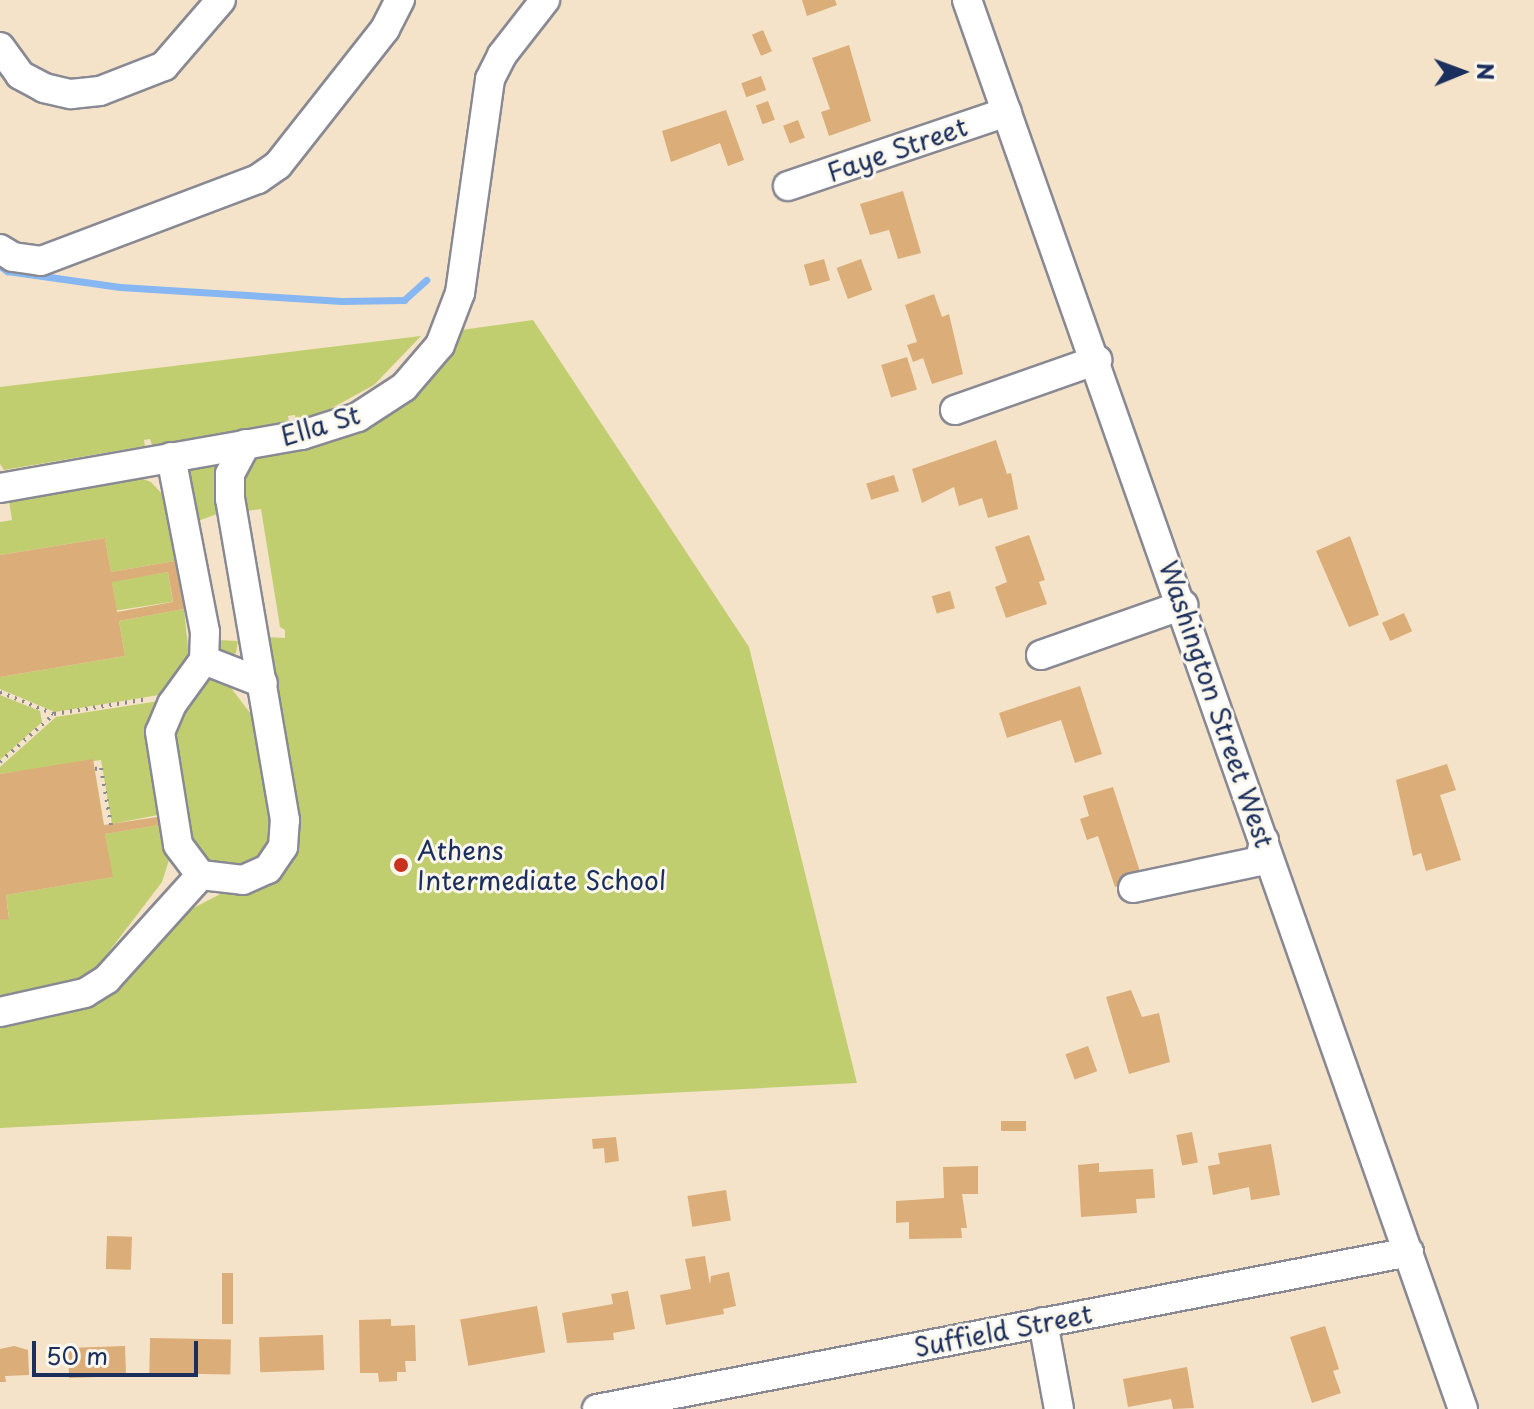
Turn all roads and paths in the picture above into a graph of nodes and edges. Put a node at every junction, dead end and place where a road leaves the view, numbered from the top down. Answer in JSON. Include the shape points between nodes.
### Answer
{"nodes":[{"id":1,"x":221,"y":0,"type":"edge"},
{"id":2,"x":400,"y":0,"type":"edge"},
{"id":3,"x":545,"y":0,"type":"edge"},
{"id":4,"x":967,"y":0,"type":"edge"},
{"id":5,"x":0,"y":47,"type":"edge"},
{"id":6,"x":1007,"y":112,"type":"junction"},
{"id":7,"x":788,"y":186,"type":"dead end"},
{"id":8,"x":0,"y":249,"type":"edge"},
{"id":9,"x":1097,"y":360,"type":"junction"},
{"id":10,"x":955,"y":410,"type":"dead end"},
{"id":11,"x":246,"y":444,"type":"junction"},
{"id":12,"x":171,"y":457,"type":"junction"},
{"id":13,"x":0,"y":488,"type":"edge"},
{"id":14,"x":1183,"y":605,"type":"junction"},
{"id":15,"x":1041,"y":655,"type":"dead end"},
{"id":16,"x":204,"y":660,"type":"junction"},
{"id":17,"x":263,"y":683,"type":"junction"},
{"id":18,"x":0,"y":692,"type":"edge"},
{"id":19,"x":162,"y":697,"type":"dead end"},
{"id":20,"x":54,"y":714,"type":"junction"},
{"id":21,"x":0,"y":762,"type":"edge"},
{"id":22,"x":95,"y":769,"type":"dead end"},
{"id":23,"x":111,"y":825,"type":"dead end"},
{"id":24,"x":1264,"y":840,"type":"junction"},
{"id":25,"x":201,"y":875,"type":"junction"},
{"id":26,"x":1133,"y":888,"type":"dead end"},
{"id":27,"x":0,"y":1012,"type":"edge"},
{"id":28,"x":1409,"y":1252,"type":"junction"},
{"id":29,"x":1043,"y":1322,"type":"junction"},
{"id":30,"x":597,"y":1409,"type":"edge"},
{"id":31,"x":1059,"y":1409,"type":"edge"},
{"id":32,"x":1463,"y":1409,"type":"edge"}],
"edges":[{"from":1,"to":5,"type":"street","via":[[164,66],[100,91],[71,94],[44,88],[20,75]]},
{"from":2,"to":8,"type":"street","via":[[385,29],[278,165],[258,179],[41,261],[13,257]]},
{"from":3,"to":11,"type":"street","name":"Ella St","via":[[490,79],[465,266],[440,345],[404,387],[358,417],[302,435]]},
{"from":4,"to":6,"type":"street","name":"Washington Street West"},
{"from":6,"to":7,"type":"street","name":"Faye Street"},
{"from":6,"to":9,"type":"street","name":"Washington Street West"},
{"from":9,"to":10,"type":"street"},
{"from":9,"to":14,"type":"street","name":"Washington Street West"},
{"from":11,"to":12,"type":"street","name":"Ella St"},
{"from":11,"to":17,"type":"street","via":[[230,474],[230,499]]},
{"from":12,"to":13,"type":"street","name":"Ella St"},
{"from":12,"to":16,"type":"street","via":[[202,606]]},
{"from":14,"to":15,"type":"street"},
{"from":14,"to":24,"type":"street","name":"Washington Street West"},
{"from":16,"to":17,"type":"street"},
{"from":16,"to":25,"type":"street","via":[[172,704],[160,732],[178,845]]},
{"from":17,"to":25,"type":"street","via":[[285,820],[283,847],[268,869],[243,880]]},
{"from":18,"to":20,"type":"path"},
{"from":19,"to":20,"type":"path"},
{"from":20,"to":21,"type":"path"},
{"from":22,"to":23,"type":"path","via":[[101,768]]},
{"from":24,"to":26,"type":"street","via":[[1260,861]]},
{"from":24,"to":28,"type":"street","name":"Washington Street West"},
{"from":25,"to":27,"type":"street","via":[[107,979],[85,993]]},
{"from":28,"to":29,"type":"street","name":"Suffield Street"},
{"from":28,"to":32,"type":"street","name":"Washington Street West"},
{"from":29,"to":30,"type":"street","name":"Suffield Street"},
{"from":29,"to":31,"type":"street"}]}
